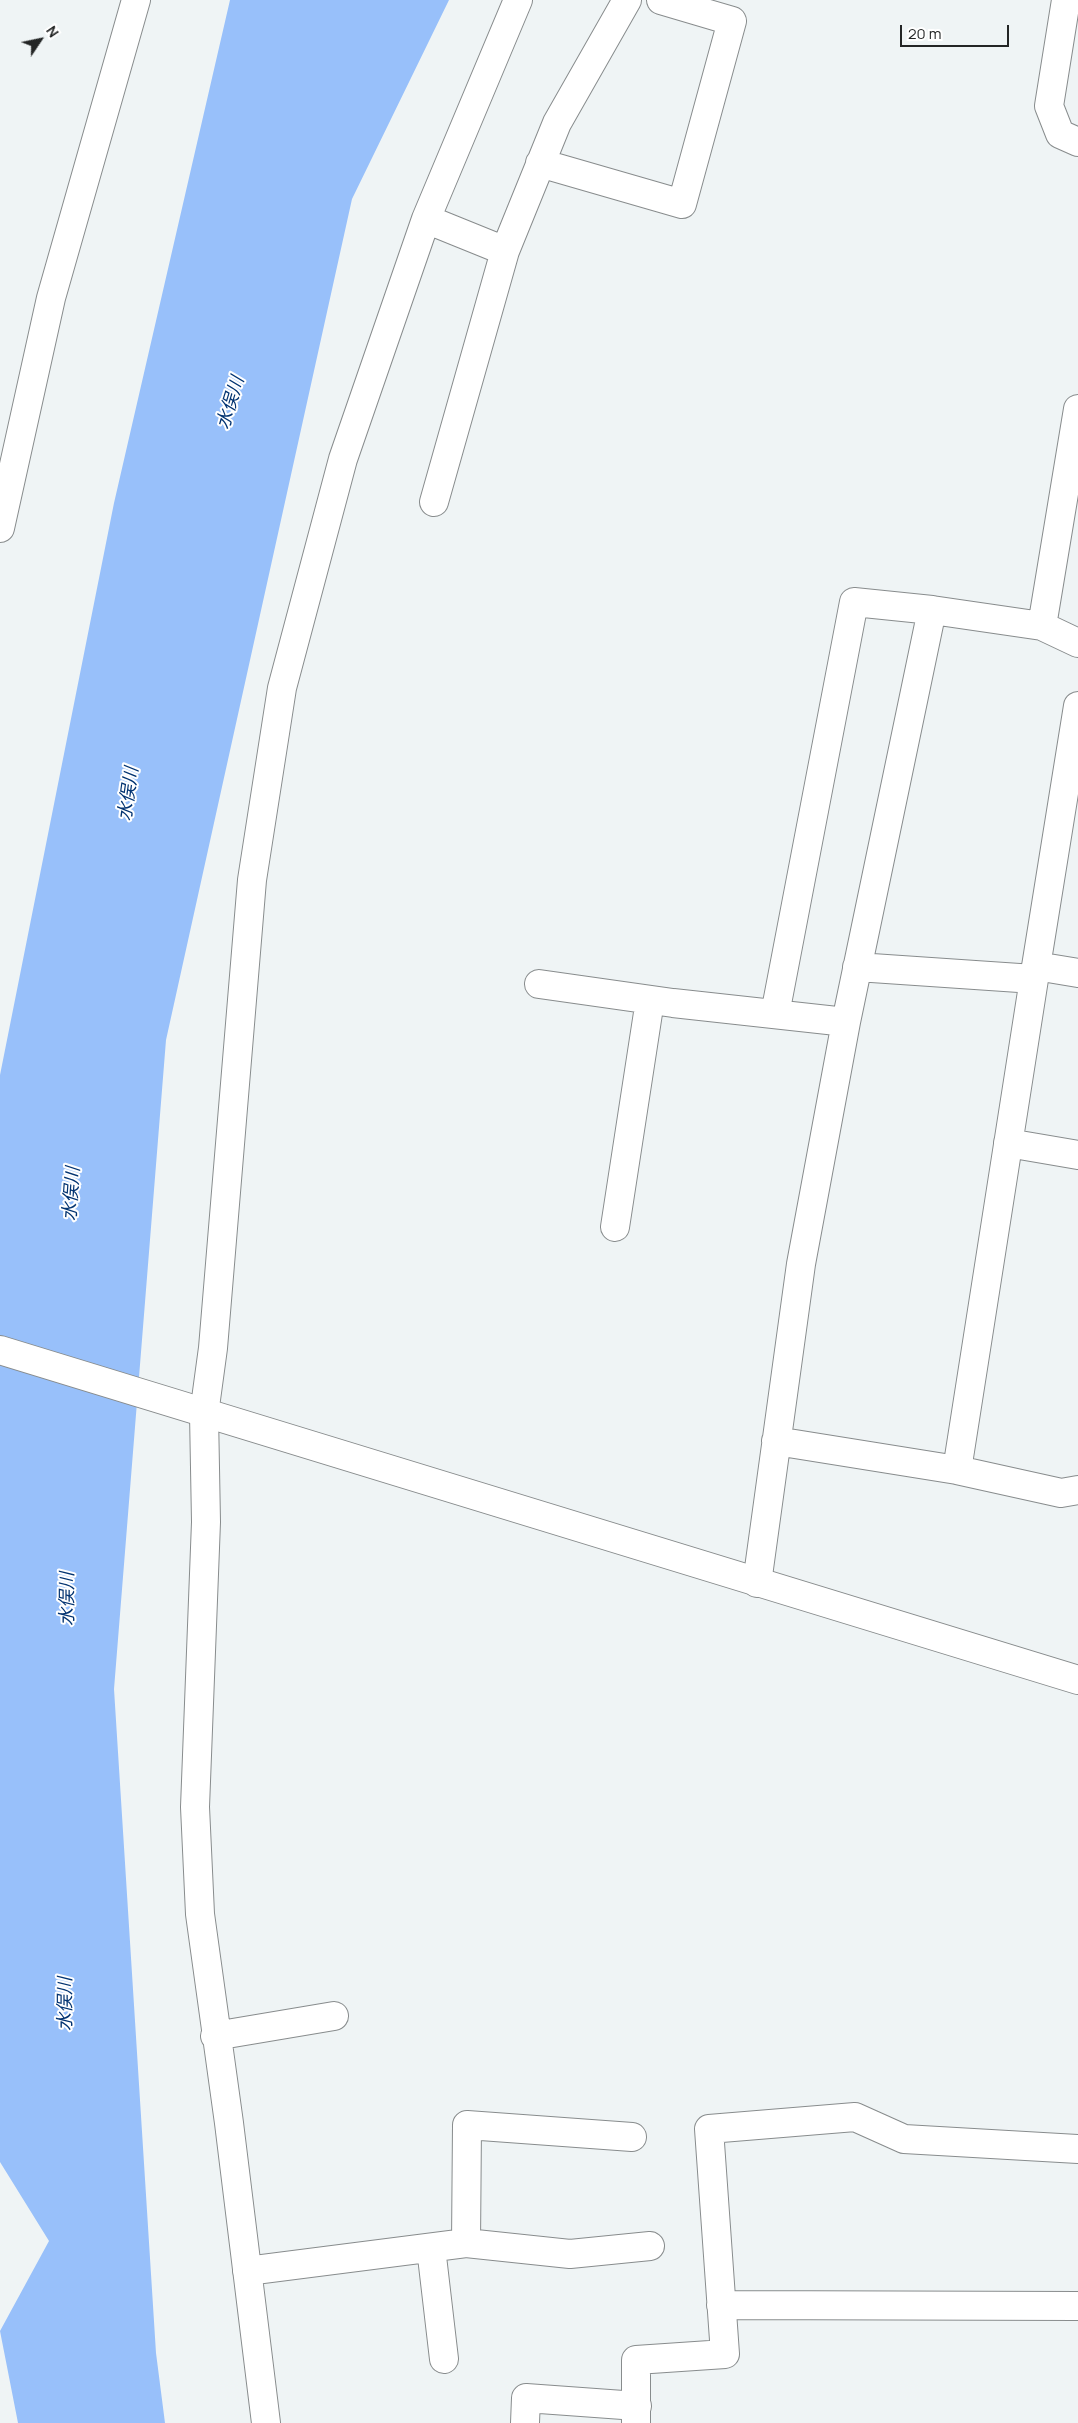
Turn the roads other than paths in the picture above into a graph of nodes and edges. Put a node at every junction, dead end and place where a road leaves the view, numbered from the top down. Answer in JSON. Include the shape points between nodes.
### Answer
{"nodes":[{"id":1,"x":136,"y":0,"type":"edge"},
{"id":2,"x":518,"y":0,"type":"edge"},
{"id":3,"x":627,"y":0,"type":"edge"},
{"id":4,"x":661,"y":0,"type":"edge"},
{"id":5,"x":1066,"y":0,"type":"edge"},
{"id":6,"x":1078,"y":142,"type":"edge"},
{"id":7,"x":540,"y":163,"type":"junction"},
{"id":8,"x":426,"y":219,"type":"junction"},
{"id":9,"x":505,"y":251,"type":"junction"},
{"id":10,"x":1078,"y":410,"type":"edge"},
{"id":11,"x":434,"y":502,"type":"dead end"},
{"id":12,"x":0,"y":528,"type":"edge"},
{"id":13,"x":932,"y":610,"type":"junction"},
{"id":14,"x":1042,"y":626,"type":"junction"},
{"id":15,"x":1078,"y":643,"type":"edge"},
{"id":16,"x":1078,"y":706,"type":"edge"},
{"id":17,"x":857,"y":967,"type":"junction"},
{"id":18,"x":1035,"y":973,"type":"junction"},
{"id":19,"x":1078,"y":973,"type":"edge"},
{"id":20,"x":539,"y":984,"type":"dead end"},
{"id":21,"x":650,"y":1000,"type":"junction"},
{"id":22,"x":775,"y":1014,"type":"junction"},
{"id":23,"x":846,"y":1022,"type":"junction"},
{"id":24,"x":1008,"y":1143,"type":"junction"},
{"id":25,"x":1078,"y":1155,"type":"edge"},
{"id":26,"x":614,"y":1227,"type":"dead end"},
{"id":27,"x":0,"y":1350,"type":"edge"},
{"id":28,"x":196,"y":1412,"type":"junction"},
{"id":29,"x":776,"y":1441,"type":"junction"},
{"id":30,"x":957,"y":1470,"type":"junction"},
{"id":31,"x":1078,"y":1490,"type":"edge"},
{"id":32,"x":756,"y":1583,"type":"junction"},
{"id":33,"x":1078,"y":1680,"type":"edge"},
{"id":34,"x":334,"y":2016,"type":"dead end"},
{"id":35,"x":216,"y":2036,"type":"junction"},
{"id":36,"x":632,"y":2137,"type":"dead end"},
{"id":37,"x":1078,"y":2149,"type":"edge"},
{"id":38,"x":466,"y":2243,"type":"junction"},
{"id":39,"x":650,"y":2246,"type":"dead end"},
{"id":40,"x":431,"y":2248,"type":"junction"},
{"id":41,"x":247,"y":2271,"type":"junction"},
{"id":42,"x":721,"y":2305,"type":"junction"},
{"id":43,"x":1078,"y":2306,"type":"edge"},
{"id":44,"x":444,"y":2359,"type":"dead end"},
{"id":45,"x":637,"y":2414,"type":"edge"},
{"id":46,"x":266,"y":2423,"type":"edge"},
{"id":47,"x":524,"y":2423,"type":"edge"}],
"edges":[{"from":1,"to":12,"type":"street","via":[[51,298]]},
{"from":2,"to":8,"type":"street"},
{"from":3,"to":7,"type":"street","via":[[557,122]]},
{"from":4,"to":7,"type":"street","via":[[732,21],[682,204]]},
{"from":5,"to":6,"type":"street","via":[[1049,106],[1060,134]]},
{"from":7,"to":9,"type":"street"},
{"from":8,"to":9,"type":"street"},
{"from":8,"to":28,"type":"street","via":[[343,459],[282,688],[252,880],[213,1348]]},
{"from":9,"to":11,"type":"street"},
{"from":10,"to":14,"type":"street"},
{"from":13,"to":14,"type":"street"},
{"from":13,"to":17,"type":"street"},
{"from":13,"to":22,"type":"street","via":[[854,602]]},
{"from":14,"to":15,"type":"street"},
{"from":16,"to":18,"type":"street"},
{"from":17,"to":18,"type":"street"},
{"from":17,"to":23,"type":"street"},
{"from":18,"to":19,"type":"street"},
{"from":18,"to":24,"type":"street"},
{"from":20,"to":21,"type":"street"},
{"from":21,"to":22,"type":"street"},
{"from":21,"to":26,"type":"street"},
{"from":22,"to":23,"type":"street"},
{"from":23,"to":29,"type":"street","via":[[800,1264]]},
{"from":24,"to":25,"type":"street"},
{"from":24,"to":30,"type":"street"},
{"from":27,"to":28,"type":"street"},
{"from":28,"to":32,"type":"street"},
{"from":28,"to":35,"type":"street","via":[[206,1522],[195,1807],[200,1914]]},
{"from":29,"to":30,"type":"street"},
{"from":29,"to":32,"type":"street"},
{"from":30,"to":31,"type":"street","via":[[1061,1493]]},
{"from":32,"to":33,"type":"street"},
{"from":34,"to":35,"type":"street"},
{"from":35,"to":41,"type":"street"},
{"from":36,"to":38,"type":"street","via":[[467,2125]]},
{"from":37,"to":42,"type":"street","via":[[904,2139],[855,2117],[709,2129]]},
{"from":38,"to":39,"type":"street","via":[[570,2254]]},
{"from":38,"to":40,"type":"street"},
{"from":40,"to":41,"type":"street"},
{"from":40,"to":44,"type":"street"},
{"from":41,"to":46,"type":"street"},
{"from":42,"to":43,"type":"street"},
{"from":42,"to":45,"type":"street","via":[[725,2354],[636,2360]]},
{"from":45,"to":47,"type":"street","via":[[526,2398]]}]}
